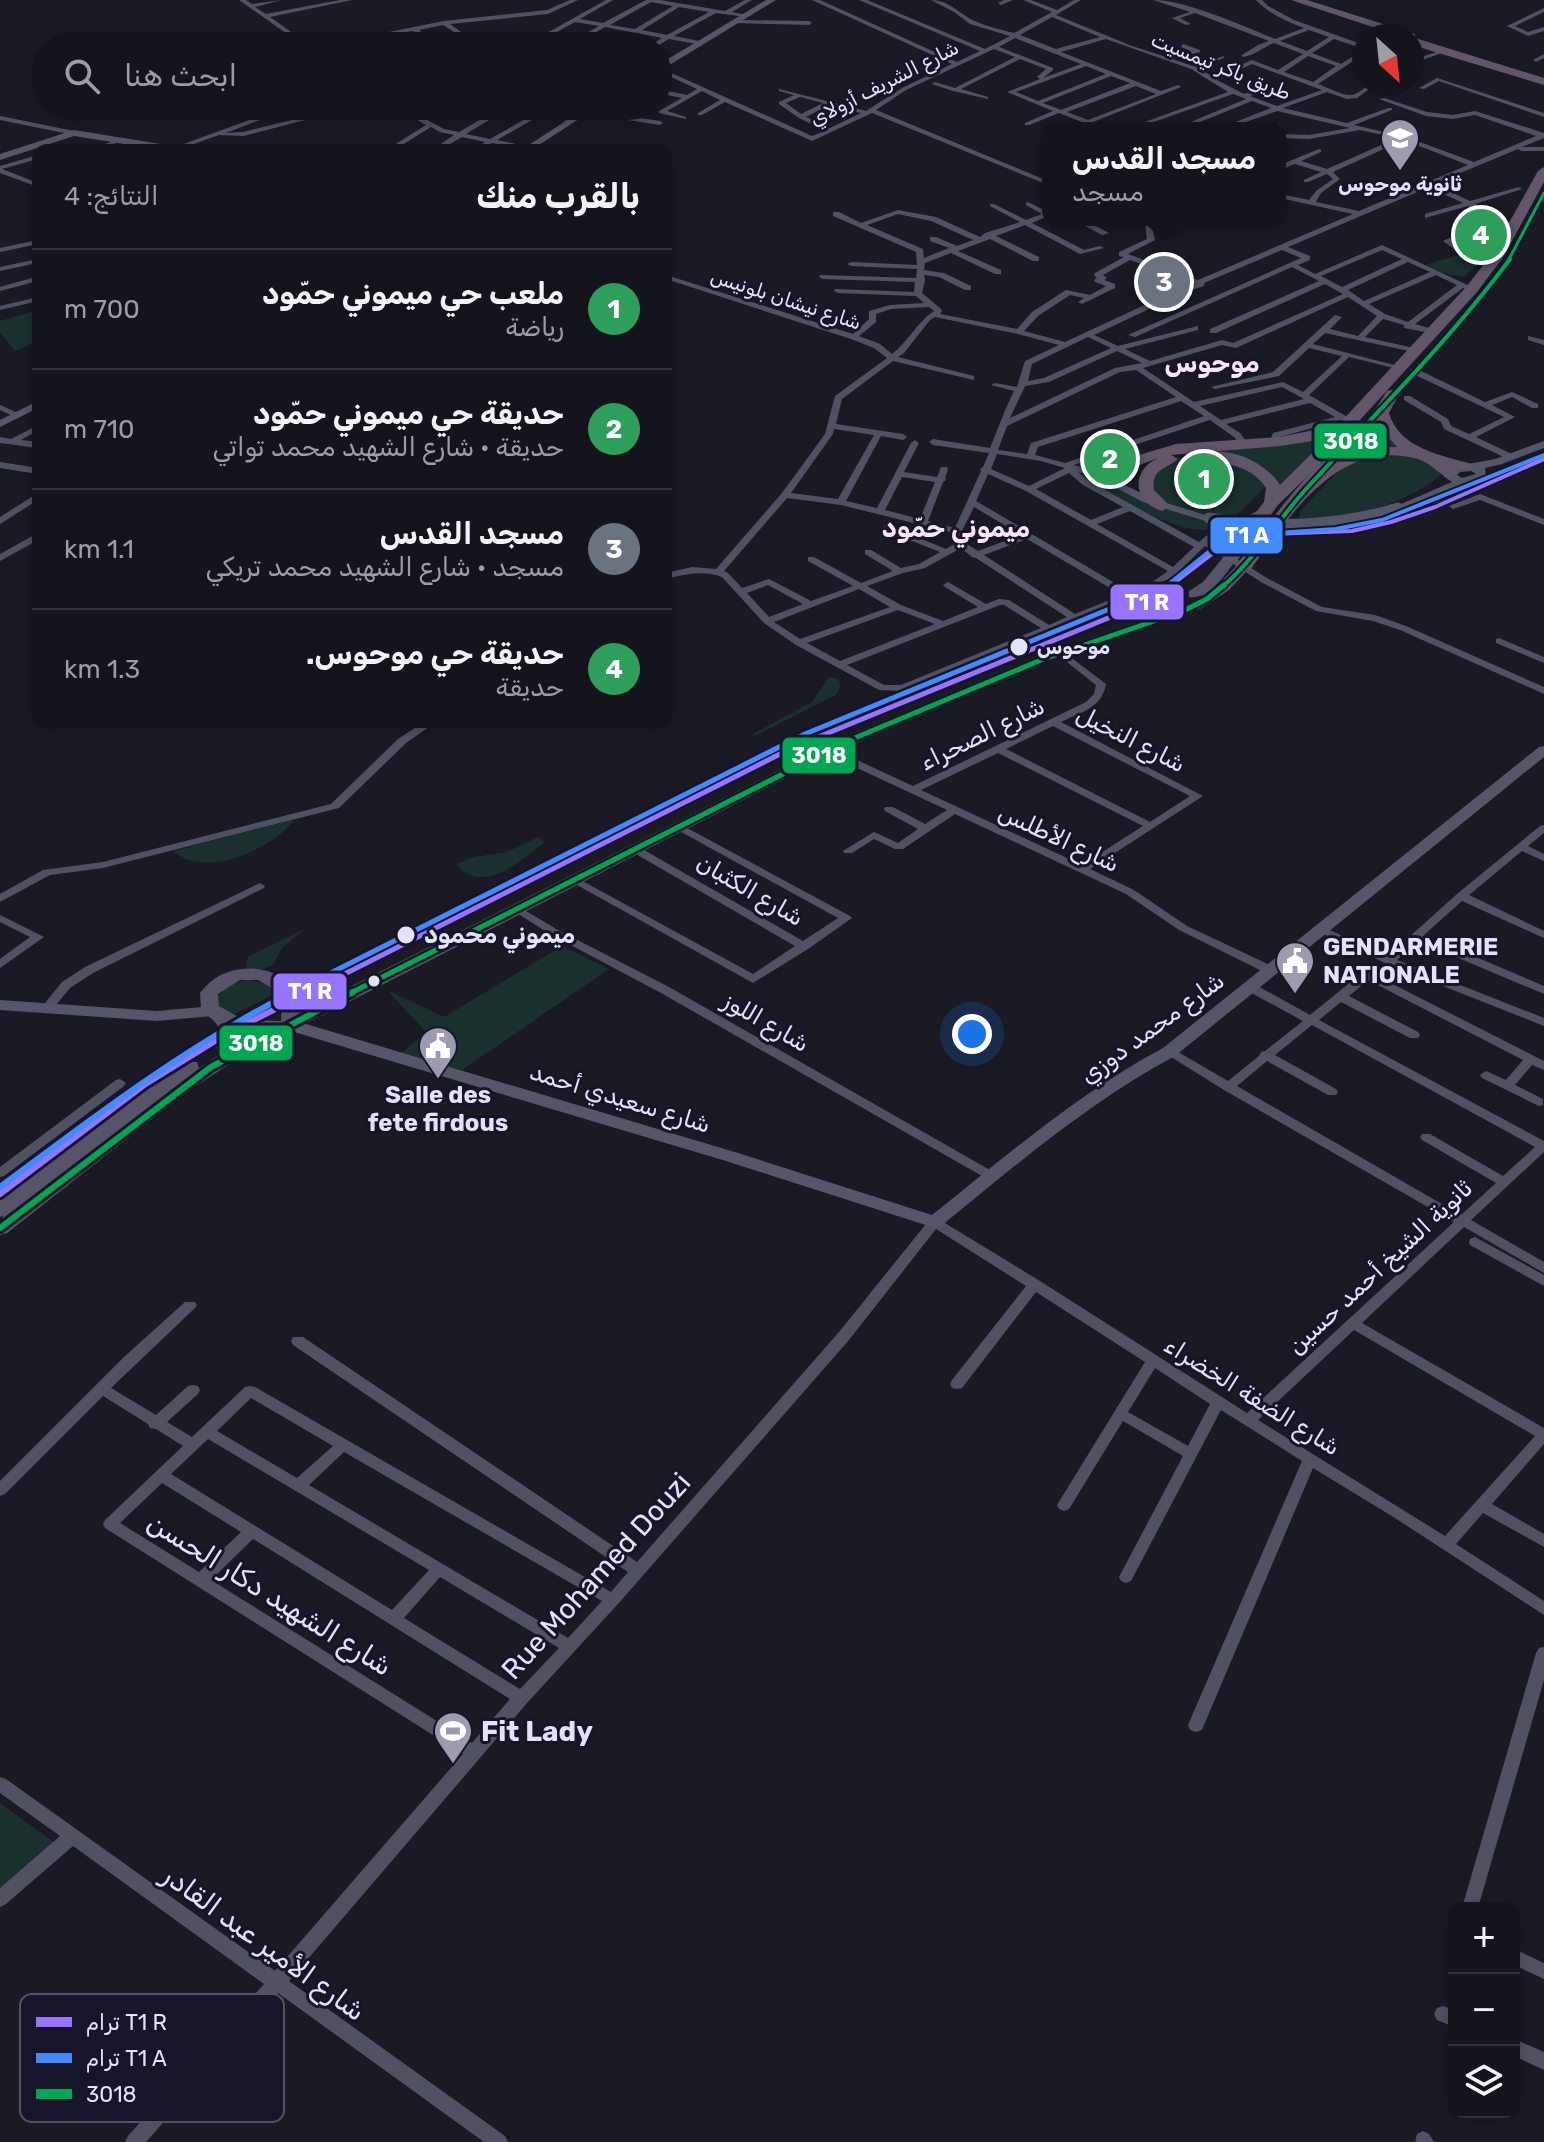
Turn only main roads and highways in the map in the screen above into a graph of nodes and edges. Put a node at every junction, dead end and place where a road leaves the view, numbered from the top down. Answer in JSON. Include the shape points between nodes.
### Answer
{"nodes":[{"id":1,"x":1283,"y":0,"type":"edge"},
{"id":2,"x":1296,"y":0,"type":"edge"},
{"id":3,"x":1360,"y":24,"type":"edge"},
{"id":4,"x":1369,"y":24,"type":"edge"},
{"id":5,"x":1424,"y":42,"type":"edge"},
{"id":6,"x":1424,"y":43,"type":"edge"},
{"id":7,"x":1469,"y":56,"type":"junction"},
{"id":8,"x":1541,"y":62,"type":"edge"},
{"id":9,"x":1544,"y":79,"type":"edge"},
{"id":10,"x":1544,"y":92,"type":"edge"},
{"id":11,"x":1544,"y":171,"type":"edge"},
{"id":12,"x":1544,"y":193,"type":"edge"},
{"id":13,"x":1541,"y":206,"type":"edge"},
{"id":14,"x":1399,"y":396,"type":"junction"},
{"id":15,"x":1344,"y":423,"type":"junction"},
{"id":16,"x":1186,"y":456,"type":"junction"},
{"id":17,"x":1322,"y":473,"type":"junction"},
{"id":18,"x":1162,"y":506,"type":"road end"},
{"id":19,"x":1268,"y":506,"type":"junction"},
{"id":20,"x":1238,"y":562,"type":"junction"},
{"id":21,"x":289,"y":990,"type":"junction"},
{"id":22,"x":326,"y":996,"type":"junction"},
{"id":23,"x":216,"y":1010,"type":"junction"},
{"id":24,"x":289,"y":1022,"type":"junction"},
{"id":25,"x":263,"y":1028,"type":"junction"},
{"id":26,"x":223,"y":1047,"type":"junction"},
{"id":27,"x":0,"y":1210,"type":"edge"},
{"id":28,"x":0,"y":1228,"type":"edge"}],
"edges":[{"from":1,"to":3,"type":"highway"},
{"from":2,"to":4,"type":"highway"},
{"from":5,"to":7,"type":"highway"},
{"from":6,"to":7,"type":"highway"},
{"from":7,"to":8,"type":"highway"},
{"from":7,"to":9,"type":"highway"},
{"from":7,"to":10,"type":"highway"},
{"from":11,"to":15,"type":"highway","via":[[1497,256],[1433,332]]},
{"from":12,"to":13,"type":"highway"},
{"from":13,"to":14,"type":"highway","via":[[1487,290],[1414,371]]},
{"from":14,"to":17,"type":"highway"},
{"from":14,"to":17,"type":"highway","via":[[1381,413],[1395,437],[1464,473],[1431,459],[1382,452],[1350,457]]},
{"from":15,"to":16,"type":"highway","via":[[1302,441],[1167,451],[1103,478]]},
{"from":15,"to":19,"type":"highway"},
{"from":16,"to":18,"type":"highway","via":[[1161,462],[1145,473],[1146,492]]},
{"from":16,"to":19,"type":"highway","via":[[1220,456],[1251,465],[1274,488]]},
{"from":17,"to":20,"type":"highway"},
{"from":19,"to":20,"type":"highway"},
{"from":20,"to":22,"type":"main road","via":[[1171,607],[935,696],[809,751]]},
{"from":20,"to":24,"type":"main road","via":[[1224,587],[1197,605],[1061,653],[827,750]]},
{"from":21,"to":22,"type":"main road","via":[[301,996]]},
{"from":21,"to":23,"type":"main road","via":[[267,975],[242,974],[222,981]]},
{"from":21,"to":24,"type":"main road"},
{"from":22,"to":24,"type":"main road"},
{"from":23,"to":25,"type":"main road"},
{"from":23,"to":26,"type":"main road","via":[[229,1030]]},
{"from":24,"to":25,"type":"main road"},
{"from":24,"to":28,"type":"main road","via":[[182,1087]]},
{"from":25,"to":26,"type":"main road"},
{"from":26,"to":27,"type":"main road","via":[[119,1117]]}]}
